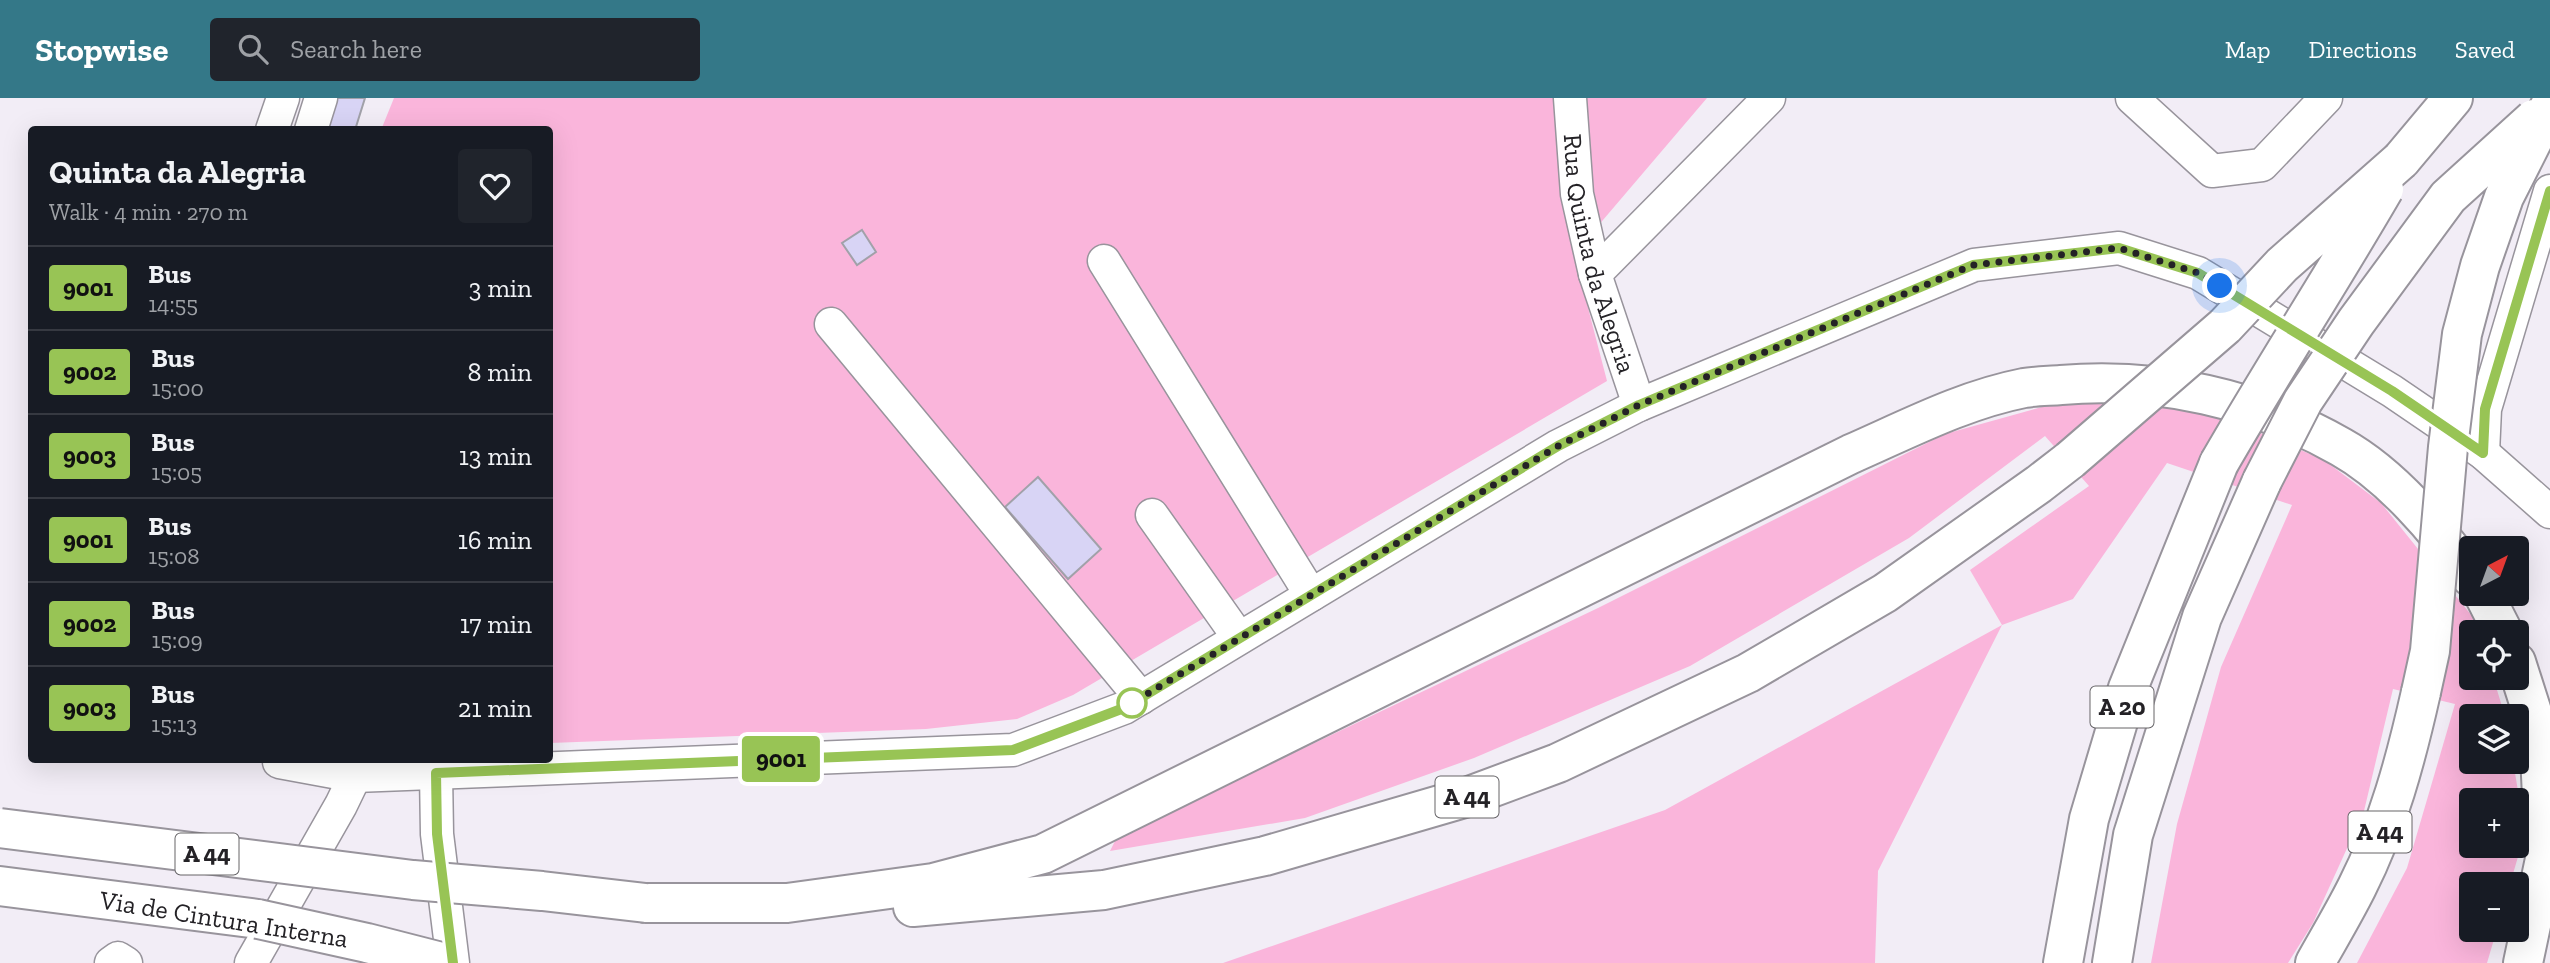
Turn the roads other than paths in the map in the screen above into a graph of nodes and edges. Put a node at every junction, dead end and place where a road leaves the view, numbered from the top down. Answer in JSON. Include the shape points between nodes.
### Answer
{"nodes":[{"id":1,"x":283,"y":98,"type":"edge"},
{"id":2,"x":321,"y":98,"type":"edge"},
{"id":3,"x":1570,"y":98,"type":"edge"},
{"id":4,"x":1769,"y":98,"type":"edge"},
{"id":5,"x":2132,"y":98,"type":"edge"},
{"id":6,"x":2326,"y":98,"type":"edge"},
{"id":7,"x":2453,"y":98,"type":"edge"},
{"id":8,"x":2550,"y":105,"type":"edge"},
{"id":9,"x":273,"y":126,"type":"edge"},
{"id":10,"x":312,"y":126,"type":"edge"},
{"id":11,"x":2401,"y":160,"type":"junction"},
{"id":12,"x":2550,"y":191,"type":"edge"},
{"id":13,"x":1104,"y":261,"type":"dead end"},
{"id":14,"x":1595,"y":274,"type":"junction"},
{"id":15,"x":831,"y":324,"type":"dead end"},
{"id":16,"x":1639,"y":405,"type":"junction"},
{"id":17,"x":2483,"y":453,"type":"junction"},
{"id":18,"x":2550,"y":512,"type":"edge"},
{"id":19,"x":1152,"y":515,"type":"dead end"},
{"id":20,"x":2459,"y":560,"type":"edge"},
{"id":21,"x":1311,"y":595,"type":"junction"},
{"id":22,"x":1239,"y":638,"type":"junction"},
{"id":23,"x":2525,"y":690,"type":"edge"},
{"id":24,"x":1141,"y":698,"type":"junction"},
{"id":25,"x":284,"y":763,"type":"edge"},
{"id":26,"x":436,"y":773,"type":"junction"},
{"id":27,"x":355,"y":776,"type":"junction"},
{"id":28,"x":0,"y":828,"type":"edge"},
{"id":29,"x":0,"y":886,"type":"edge"},
{"id":30,"x":787,"y":903,"type":"junction"},
{"id":31,"x":111,"y":963,"type":"edge"},
{"id":32,"x":126,"y":963,"type":"edge"},
{"id":33,"x":251,"y":963,"type":"edge"},
{"id":34,"x":445,"y":963,"type":"edge"},
{"id":35,"x":453,"y":963,"type":"edge"},
{"id":36,"x":2063,"y":963,"type":"edge"},
{"id":37,"x":2112,"y":963,"type":"edge"},
{"id":38,"x":2315,"y":963,"type":"edge"},
{"id":39,"x":2523,"y":963,"type":"edge"}],
"edges":[{"from":1,"to":9,"type":"street"},
{"from":2,"to":10,"type":"street"},
{"from":3,"to":14,"type":"street","name":"Rua Quinta da Alegria","via":[[1577,194]]},
{"from":4,"to":14,"type":"street"},
{"from":5,"to":6,"type":"street","via":[[2212,171],[2262,165]]},
{"from":7,"to":11,"type":"highway","number":"A 20"},
{"from":8,"to":37,"type":"highway","number":"A 20","bridge":true,"via":[[2448,197],[2318,378],[2262,481],[2202,617],[2133,835]]},
{"from":8,"to":38,"type":"highway","number":"A 44","bridge":true,"via":[[2504,197],[2462,334],[2430,650],[2406,759],[2357,887]]},
{"from":11,"to":30,"type":"highway","number":"A 44","bridge":true,"via":[[2283,265],[2216,334],[2039,484],[1885,593],[1748,673],[1558,763],[1464,798],[1265,856],[1104,890],[855,913]]},
{"from":11,"to":36,"type":"highway","number":"A 20","bridge":true,"via":[[2218,463],[2127,688],[2089,820]]},
{"from":12,"to":17,"type":"street","via":[[2485,409]]},
{"from":13,"to":21,"type":"street"},
{"from":14,"to":16,"type":"street","name":"Rua Quinta da Alegria"},
{"from":15,"to":24,"type":"street"},
{"from":16,"to":17,"type":"street","via":[[1973,265],[2119,248],[2198,273],[2392,391]]},
{"from":16,"to":21,"type":"street","via":[[1558,446]]},
{"from":17,"to":18,"type":"street"},
{"from":19,"to":22,"type":"street"},
{"from":20,"to":30,"type":"highway","via":[[2396,489],[2342,447],[2263,411],[2200,392],[2105,381],[2026,388],[1966,403],[1852,454],[1043,854],[933,883]]},
{"from":21,"to":22,"type":"street"},
{"from":22,"to":24,"type":"street"},
{"from":23,"to":39,"type":"highway","via":[[2539,734],[2545,859]]},
{"from":24,"to":26,"type":"street","via":[[1013,750]]},
{"from":25,"to":27,"type":"street"},
{"from":26,"to":27,"type":"street"},
{"from":26,"to":35,"type":"street","via":[[437,834]]},
{"from":27,"to":33,"type":"street"},
{"from":28,"to":30,"type":"highway","number":"A 44","bridge":true,"via":[[413,880],[646,903]]},
{"from":29,"to":34,"type":"highway","name":"Via de Cintura Interna","number":"A 44","bridge":true,"via":[[258,919]]},
{"from":31,"to":32,"type":"street","via":[[118,958]]}]}
